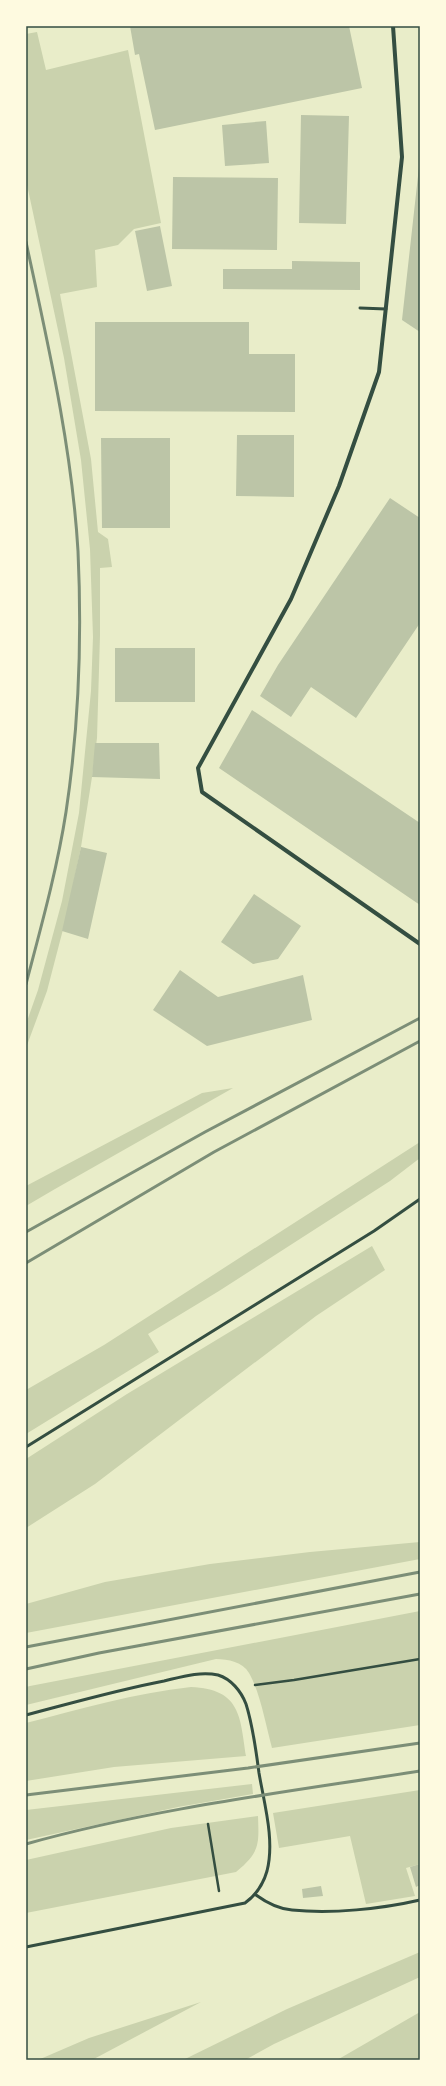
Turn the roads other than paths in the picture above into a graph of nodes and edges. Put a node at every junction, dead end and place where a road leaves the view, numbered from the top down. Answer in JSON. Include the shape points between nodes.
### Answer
{"nodes":[{"id":1,"x":393,"y":26,"type":"edge"},
{"id":2,"x":360,"y":308,"type":"dead end"},
{"id":3,"x":386,"y":309,"type":"junction"},
{"id":4,"x":420,"y":944,"type":"edge"},
{"id":5,"x":420,"y":1199,"type":"edge"},
{"id":6,"x":26,"y":1448,"type":"edge"},
{"id":7,"x":26,"y":1715,"type":"edge"},
{"id":8,"x":256,"y":1895,"type":"junction"},
{"id":9,"x":420,"y":1900,"type":"edge"},
{"id":10,"x":26,"y":1947,"type":"edge"}],
"edges":[{"from":1,"to":3,"type":"street","via":[[402,157]]},
{"from":2,"to":3,"type":"lane"},
{"from":3,"to":4,"type":"street","via":[[379,372],[338,486],[291,599],[198,768],[202,792]]},
{"from":5,"to":6,"type":"lane","via":[[374,1231]]},
{"from":7,"to":8,"type":"lane","via":[[191,1675],[218,1675],[228,1679],[237,1687],[246,1704],[269,1842],[267,1871]]},
{"from":8,"to":9,"type":"lane","via":[[270,1904],[291,1910],[367,1909]]},
{"from":8,"to":10,"type":"lane","via":[[245,1903]]}]}
